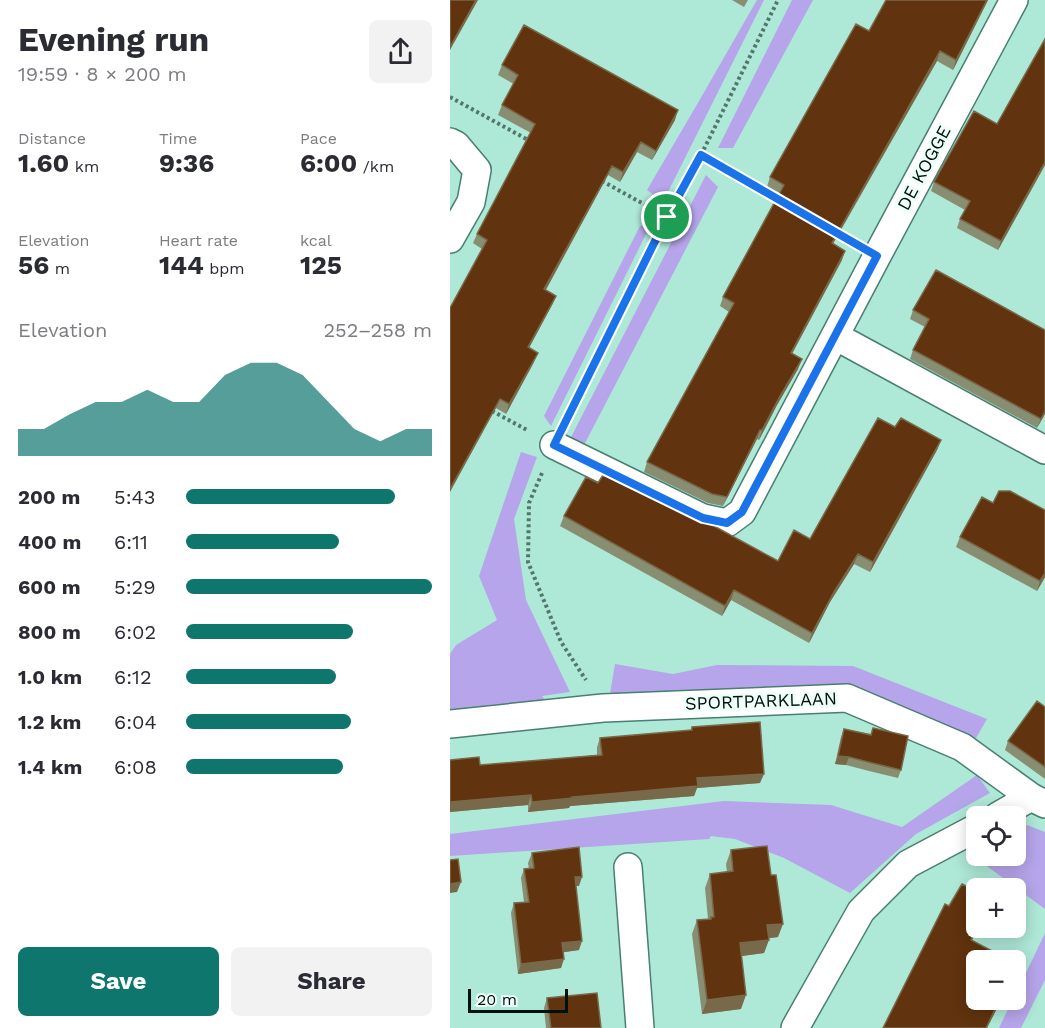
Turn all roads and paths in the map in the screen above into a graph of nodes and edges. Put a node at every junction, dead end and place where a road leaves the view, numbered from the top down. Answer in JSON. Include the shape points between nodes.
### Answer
{"nodes":[{"id":1,"x":778,"y":0,"type":"edge"},
{"id":2,"x":1014,"y":0,"type":"edge"},
{"id":3,"x":450,"y":97,"type":"edge"},
{"id":4,"x":450,"y":142,"type":"edge"},
{"id":5,"x":533,"y":143,"type":"edge"},
{"id":6,"x":701,"y":155,"type":"junction"},
{"id":7,"x":595,"y":177,"type":"edge"},
{"id":8,"x":783,"y":202,"type":"edge"},
{"id":9,"x":667,"y":217,"type":"junction"},
{"id":10,"x":825,"y":226,"type":"edge"},
{"id":11,"x":450,"y":239,"type":"edge"},
{"id":12,"x":877,"y":256,"type":"junction"},
{"id":13,"x":835,"y":336,"type":"junction"},
{"id":14,"x":492,"y":410,"type":"edge"},
{"id":15,"x":554,"y":445,"type":"junction"},
{"id":16,"x":1045,"y":450,"type":"edge"},
{"id":17,"x":603,"y":708,"type":"junction"},
{"id":18,"x":450,"y":724,"type":"edge"},
{"id":19,"x":1038,"y":800,"type":"edge"},
{"id":20,"x":1023,"y":806,"type":"edge"},
{"id":21,"x":966,"y":833,"type":"edge"},
{"id":22,"x":628,"y":867,"type":"dead end"},
{"id":23,"x":640,"y":1028,"type":"edge"},
{"id":24,"x":795,"y":1028,"type":"edge"}],
"edges":[{"from":1,"to":6,"type":"path"},
{"from":2,"to":12,"type":"street","name":"DE KOGGE"},
{"from":3,"to":5,"type":"path"},
{"from":4,"to":11,"type":"street","via":[[477,170],[471,202]]},
{"from":6,"to":8,"type":"path"},
{"from":6,"to":9,"type":"path"},
{"from":7,"to":9,"type":"path"},
{"from":9,"to":15,"type":"path"},
{"from":10,"to":12,"type":"path"},
{"from":12,"to":13,"type":"street","name":"DE KOGGE"},
{"from":13,"to":15,"type":"street","name":"DE KOGGE","via":[[742,512],[727,523],[703,518]]},
{"from":13,"to":16,"type":"street"},
{"from":14,"to":15,"type":"path"},
{"from":15,"to":17,"type":"path","via":[[529,503],[528,562],[561,642]]},
{"from":17,"to":18,"type":"street","name":"SPORTPARKLAAN"},
{"from":17,"to":19,"type":"street","name":"SPORTPARKLAAN","via":[[847,698],[962,747]]},
{"from":19,"to":20,"type":"street"},
{"from":21,"to":24,"type":"street","via":[[908,864],[861,911]]},
{"from":22,"to":23,"type":"street"}]}
